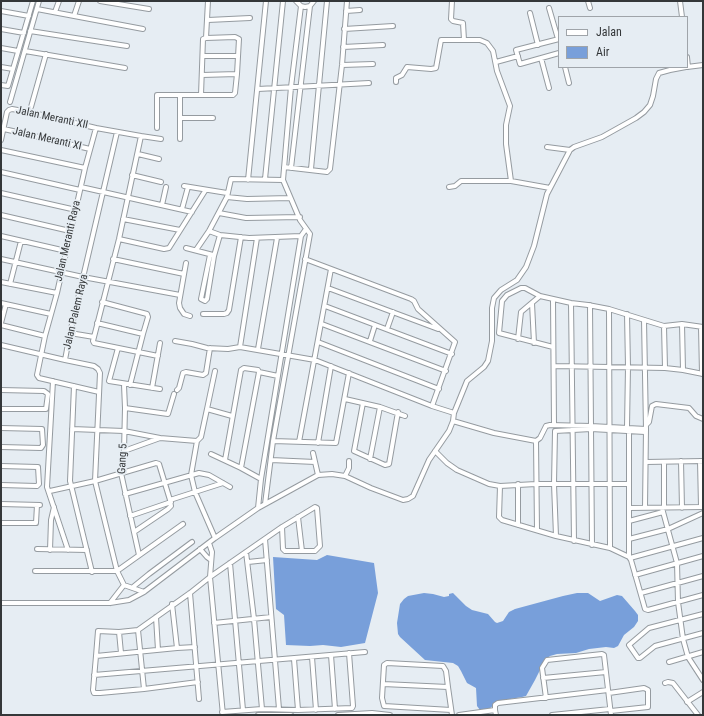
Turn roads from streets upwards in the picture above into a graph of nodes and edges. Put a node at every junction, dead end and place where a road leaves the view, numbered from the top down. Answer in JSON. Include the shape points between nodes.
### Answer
{"nodes":[{"id":1,"x":34,"y":1,"type":"edge"},
{"id":2,"x":40,"y":1,"type":"edge"},
{"id":3,"x":59,"y":1,"type":"edge"},
{"id":4,"x":79,"y":1,"type":"edge"},
{"id":5,"x":100,"y":1,"type":"edge"},
{"id":6,"x":208,"y":1,"type":"edge"},
{"id":7,"x":266,"y":1,"type":"edge"},
{"id":8,"x":283,"y":1,"type":"edge"},
{"id":9,"x":296,"y":1,"type":"edge"},
{"id":10,"x":314,"y":1,"type":"edge"},
{"id":11,"x":328,"y":1,"type":"edge"},
{"id":12,"x":346,"y":1,"type":"edge"},
{"id":13,"x":452,"y":1,"type":"edge"},
{"id":14,"x":588,"y":1,"type":"edge"},
{"id":15,"x":680,"y":1,"type":"edge"},
{"id":16,"x":301,"y":6,"type":"junction"},
{"id":17,"x":310,"y":6,"type":"junction"},
{"id":18,"x":549,"y":8,"type":"dead end"},
{"id":19,"x":590,"y":8,"type":"dead end"},
{"id":20,"x":37,"y":9,"type":"junction"},
{"id":21,"x":148,"y":9,"type":"dead end"},
{"id":22,"x":360,"y":10,"type":"dead end"},
{"id":23,"x":1,"y":11,"type":"edge"},
{"id":24,"x":346,"y":11,"type":"junction"},
{"id":25,"x":55,"y":12,"type":"junction"},
{"id":26,"x":530,"y":13,"type":"dead end"},
{"id":27,"x":29,"y":16,"type":"junction"},
{"id":28,"x":74,"y":16,"type":"junction"},
{"id":29,"x":682,"y":16,"type":"edge"},
{"id":30,"x":250,"y":18,"type":"dead end"},
{"id":31,"x":208,"y":20,"type":"junction"},
{"id":32,"x":393,"y":26,"type":"dead end"},
{"id":33,"x":344,"y":28,"type":"junction"},
{"id":34,"x":1,"y":29,"type":"edge"},
{"id":35,"x":143,"y":29,"type":"dead end"},
{"id":36,"x":30,"y":30,"type":"junction"},
{"id":37,"x":24,"y":33,"type":"junction"},
{"id":38,"x":206,"y":38,"type":"junction"},
{"id":39,"x":558,"y":39,"type":"edge"},
{"id":40,"x":464,"y":40,"type":"junction"},
{"id":41,"x":538,"y":45,"type":"junction"},
{"id":42,"x":127,"y":46,"type":"dead end"},
{"id":43,"x":382,"y":46,"type":"dead end"},
{"id":44,"x":343,"y":47,"type":"junction"},
{"id":45,"x":1,"y":48,"type":"edge"},
{"id":46,"x":18,"y":51,"type":"junction"},
{"id":47,"x":25,"y":51,"type":"junction"},
{"id":48,"x":46,"y":54,"type":"junction"},
{"id":49,"x":558,"y":54,"type":"edge"},
{"id":50,"x":202,"y":56,"type":"junction"},
{"id":51,"x":238,"y":56,"type":"junction"},
{"id":52,"x":518,"y":56,"type":"junction"},
{"id":53,"x":542,"y":58,"type":"junction"},
{"id":54,"x":496,"y":62,"type":"junction"},
{"id":55,"x":373,"y":64,"type":"dead end"},
{"id":56,"x":342,"y":65,"type":"junction"},
{"id":57,"x":703,"y":65,"type":"edge"},
{"id":58,"x":1,"y":67,"type":"edge"},
{"id":59,"x":688,"y":67,"type":"edge"},
{"id":60,"x":126,"y":68,"type":"dead end"},
{"id":61,"x":565,"y":68,"type":"edge"},
{"id":62,"x":681,"y":68,"type":"edge"},
{"id":63,"x":13,"y":69,"type":"junction"},
{"id":64,"x":237,"y":74,"type":"junction"},
{"id":65,"x":202,"y":75,"type":"junction"},
{"id":66,"x":396,"y":82,"type":"dead end"},
{"id":67,"x":369,"y":83,"type":"dead end"},
{"id":68,"x":569,"y":83,"type":"dead end"},
{"id":69,"x":1,"y":85,"type":"edge"},
{"id":70,"x":320,"y":85,"type":"junction"},
{"id":71,"x":339,"y":85,"type":"junction"},
{"id":72,"x":292,"y":87,"type":"junction"},
{"id":73,"x":300,"y":87,"type":"junction"},
{"id":74,"x":275,"y":88,"type":"junction"},
{"id":75,"x":549,"y":88,"type":"dead end"},
{"id":76,"x":258,"y":89,"type":"junction"},
{"id":77,"x":180,"y":95,"type":"junction"},
{"id":78,"x":201,"y":95,"type":"junction"},
{"id":79,"x":10,"y":102,"type":"dead end"},
{"id":80,"x":31,"y":107,"type":"dead end"},
{"id":81,"x":180,"y":118,"type":"junction"},
{"id":82,"x":213,"y":118,"type":"dead end"},
{"id":83,"x":96,"y":128,"type":"junction"},
{"id":84,"x":158,"y":128,"type":"dead end"},
{"id":85,"x":4,"y":129,"type":"junction"},
{"id":86,"x":117,"y":132,"type":"junction"},
{"id":87,"x":141,"y":136,"type":"junction"},
{"id":88,"x":180,"y":138,"type":"dead end"},
{"id":89,"x":161,"y":139,"type":"dead end"},
{"id":90,"x":1,"y":140,"type":"edge"},
{"id":91,"x":547,"y":146,"type":"dead end"},
{"id":92,"x":90,"y":149,"type":"junction"},
{"id":93,"x":1,"y":150,"type":"edge"},
{"id":94,"x":570,"y":150,"type":"junction"},
{"id":95,"x":138,"y":154,"type":"junction"},
{"id":96,"x":159,"y":159,"type":"dead end"},
{"id":97,"x":284,"y":167,"type":"junction"},
{"id":98,"x":85,"y":168,"type":"junction"},
{"id":99,"x":291,"y":168,"type":"junction"},
{"id":100,"x":312,"y":170,"type":"junction"},
{"id":101,"x":1,"y":172,"type":"edge"},
{"id":102,"x":132,"y":175,"type":"junction"},
{"id":103,"x":265,"y":179,"type":"junction"},
{"id":104,"x":248,"y":180,"type":"junction"},
{"id":105,"x":283,"y":180,"type":"junction"},
{"id":106,"x":511,"y":181,"type":"junction"},
{"id":107,"x":161,"y":182,"type":"dead end"},
{"id":108,"x":166,"y":187,"type":"dead end"},
{"id":109,"x":448,"y":187,"type":"dead end"},
{"id":110,"x":550,"y":188,"type":"junction"},
{"id":111,"x":80,"y":189,"type":"junction"},
{"id":112,"x":205,"y":191,"type":"junction"},
{"id":113,"x":103,"y":192,"type":"junction"},
{"id":114,"x":1,"y":193,"type":"edge"},
{"id":115,"x":227,"y":195,"type":"junction"},
{"id":116,"x":127,"y":197,"type":"junction"},
{"id":117,"x":290,"y":198,"type":"junction"},
{"id":118,"x":162,"y":205,"type":"junction"},
{"id":119,"x":182,"y":209,"type":"junction"},
{"id":120,"x":76,"y":210,"type":"junction"},
{"id":121,"x":192,"y":212,"type":"junction"},
{"id":122,"x":219,"y":213,"type":"junction"},
{"id":123,"x":1,"y":215,"type":"edge"},
{"id":124,"x":300,"y":217,"type":"junction"},
{"id":125,"x":123,"y":219,"type":"junction"},
{"id":126,"x":306,"y":229,"type":"junction"},
{"id":127,"x":180,"y":230,"type":"junction"},
{"id":128,"x":70,"y":231,"type":"junction"},
{"id":129,"x":209,"y":231,"type":"junction"},
{"id":130,"x":220,"y":235,"type":"junction"},
{"id":131,"x":1,"y":236,"type":"edge"},
{"id":132,"x":301,"y":236,"type":"junction"},
{"id":133,"x":241,"y":237,"type":"junction"},
{"id":134,"x":257,"y":238,"type":"junction"},
{"id":135,"x":277,"y":238,"type":"junction"},
{"id":136,"x":119,"y":239,"type":"junction"},
{"id":137,"x":21,"y":241,"type":"junction"},
{"id":138,"x":186,"y":248,"type":"dead end"},
{"id":139,"x":196,"y":250,"type":"junction"},
{"id":140,"x":66,"y":251,"type":"junction"},
{"id":141,"x":212,"y":255,"type":"junction"},
{"id":142,"x":1,"y":259,"type":"edge"},
{"id":143,"x":113,"y":259,"type":"junction"},
{"id":144,"x":305,"y":259,"type":"junction"},
{"id":145,"x":16,"y":262,"type":"junction"},
{"id":146,"x":186,"y":263,"type":"dead end"},
{"id":147,"x":331,"y":269,"type":"junction"},
{"id":148,"x":62,"y":272,"type":"junction"},
{"id":149,"x":184,"y":274,"type":"junction"},
{"id":150,"x":83,"y":277,"type":"junction"},
{"id":151,"x":1,"y":282,"type":"edge"},
{"id":152,"x":107,"y":282,"type":"junction"},
{"id":153,"x":10,"y":284,"type":"junction"},
{"id":154,"x":510,"y":285,"type":"junction"},
{"id":155,"x":328,"y":288,"type":"junction"},
{"id":156,"x":57,"y":293,"type":"junction"},
{"id":157,"x":180,"y":295,"type":"junction"},
{"id":158,"x":507,"y":295,"type":"junction"},
{"id":159,"x":540,"y":296,"type":"junction"},
{"id":160,"x":553,"y":299,"type":"junction"},
{"id":161,"x":102,"y":302,"type":"junction"},
{"id":162,"x":3,"y":303,"type":"edge"},
{"id":163,"x":532,"y":303,"type":"junction"},
{"id":164,"x":571,"y":304,"type":"junction"},
{"id":165,"x":590,"y":305,"type":"junction"},
{"id":166,"x":325,"y":306,"type":"junction"},
{"id":167,"x":609,"y":309,"type":"junction"},
{"id":168,"x":393,"y":312,"type":"junction"},
{"id":169,"x":51,"y":314,"type":"junction"},
{"id":170,"x":203,"y":314,"type":"dead end"},
{"id":171,"x":626,"y":314,"type":"junction"},
{"id":172,"x":190,"y":316,"type":"dead end"},
{"id":173,"x":644,"y":320,"type":"junction"},
{"id":174,"x":97,"y":323,"type":"junction"},
{"id":175,"x":1,"y":324,"type":"edge"},
{"id":176,"x":322,"y":324,"type":"junction"},
{"id":177,"x":375,"y":324,"type":"junction"},
{"id":178,"x":682,"y":324,"type":"junction"},
{"id":179,"x":664,"y":326,"type":"junction"},
{"id":180,"x":702,"y":327,"type":"edge"},
{"id":181,"x":387,"y":329,"type":"junction"},
{"id":182,"x":440,"y":330,"type":"junction"},
{"id":183,"x":70,"y":334,"type":"junction"},
{"id":184,"x":143,"y":334,"type":"junction"},
{"id":185,"x":45,"y":336,"type":"junction"},
{"id":186,"x":94,"y":337,"type":"junction"},
{"id":187,"x":518,"y":339,"type":"junction"},
{"id":188,"x":370,"y":341,"type":"junction"},
{"id":189,"x":175,"y":342,"type":"dead end"},
{"id":190,"x":318,"y":342,"type":"junction"},
{"id":191,"x":160,"y":343,"type":"dead end"},
{"id":192,"x":534,"y":343,"type":"junction"},
{"id":193,"x":1,"y":345,"type":"edge"},
{"id":194,"x":240,"y":347,"type":"junction"},
{"id":195,"x":553,"y":347,"type":"junction"},
{"id":196,"x":118,"y":348,"type":"junction"},
{"id":197,"x":210,"y":348,"type":"junction"},
{"id":198,"x":258,"y":349,"type":"junction"},
{"id":199,"x":138,"y":352,"type":"junction"},
{"id":200,"x":281,"y":354,"type":"junction"},
{"id":201,"x":452,"y":354,"type":"junction"},
{"id":202,"x":42,"y":355,"type":"junction"},
{"id":203,"x":288,"y":355,"type":"junction"},
{"id":204,"x":158,"y":356,"type":"junction"},
{"id":205,"x":65,"y":360,"type":"junction"},
{"id":206,"x":315,"y":360,"type":"junction"},
{"id":207,"x":331,"y":366,"type":"junction"},
{"id":208,"x":554,"y":366,"type":"junction"},
{"id":209,"x":572,"y":366,"type":"junction"},
{"id":210,"x":591,"y":366,"type":"junction"},
{"id":211,"x":610,"y":367,"type":"junction"},
{"id":212,"x":628,"y":367,"type":"junction"},
{"id":213,"x":646,"y":368,"type":"junction"},
{"id":214,"x":665,"y":368,"type":"junction"},
{"id":215,"x":682,"y":370,"type":"junction"},
{"id":216,"x":215,"y":371,"type":"dead end"},
{"id":217,"x":446,"y":371,"type":"junction"},
{"id":218,"x":259,"y":372,"type":"junction"},
{"id":219,"x":349,"y":373,"type":"junction"},
{"id":220,"x":702,"y":374,"type":"edge"},
{"id":221,"x":278,"y":376,"type":"junction"},
{"id":222,"x":100,"y":380,"type":"junction"},
{"id":223,"x":54,"y":381,"type":"junction"},
{"id":224,"x":109,"y":381,"type":"junction"},
{"id":225,"x":130,"y":384,"type":"junction"},
{"id":226,"x":124,"y":385,"type":"junction"},
{"id":227,"x":74,"y":386,"type":"junction"},
{"id":228,"x":152,"y":388,"type":"junction"},
{"id":229,"x":438,"y":389,"type":"junction"},
{"id":230,"x":1,"y":390,"type":"edge"},
{"id":231,"x":160,"y":390,"type":"dead end"},
{"id":232,"x":99,"y":392,"type":"junction"},
{"id":233,"x":345,"y":399,"type":"junction"},
{"id":234,"x":363,"y":403,"type":"junction"},
{"id":235,"x":432,"y":406,"type":"junction"},
{"id":236,"x":380,"y":407,"type":"junction"},
{"id":237,"x":125,"y":408,"type":"junction"},
{"id":238,"x":1,"y":409,"type":"edge"},
{"id":239,"x":207,"y":409,"type":"junction"},
{"id":240,"x":398,"y":412,"type":"junction"},
{"id":241,"x":454,"y":413,"type":"junction"},
{"id":242,"x":232,"y":416,"type":"junction"},
{"id":243,"x":405,"y":416,"type":"dead end"},
{"id":244,"x":703,"y":419,"type":"edge"},
{"id":245,"x":453,"y":421,"type":"junction"},
{"id":246,"x":554,"y":426,"type":"junction"},
{"id":247,"x":573,"y":427,"type":"junction"},
{"id":248,"x":591,"y":427,"type":"junction"},
{"id":249,"x":1,"y":428,"type":"edge"},
{"id":250,"x":609,"y":428,"type":"junction"},
{"id":251,"x":646,"y":428,"type":"junction"},
{"id":252,"x":72,"y":429,"type":"junction"},
{"id":253,"x":628,"y":429,"type":"junction"},
{"id":254,"x":97,"y":430,"type":"junction"},
{"id":255,"x":124,"y":431,"type":"junction"},
{"id":256,"x":160,"y":438,"type":"junction"},
{"id":257,"x":196,"y":441,"type":"junction"},
{"id":258,"x":273,"y":441,"type":"junction"},
{"id":259,"x":536,"y":441,"type":"junction"},
{"id":260,"x":300,"y":442,"type":"junction"},
{"id":261,"x":318,"y":443,"type":"junction"},
{"id":262,"x":1,"y":447,"type":"edge"},
{"id":263,"x":40,"y":448,"type":"junction"},
{"id":264,"x":124,"y":451,"type":"junction"},
{"id":265,"x":435,"y":451,"type":"junction"},
{"id":266,"x":40,"y":453,"type":"dead end"},
{"id":267,"x":313,"y":453,"type":"dead end"},
{"id":268,"x":211,"y":454,"type":"dead end"},
{"id":269,"x":370,"y":459,"type":"junction"},
{"id":270,"x":224,"y":460,"type":"junction"},
{"id":271,"x":271,"y":460,"type":"junction"},
{"id":272,"x":350,"y":461,"type":"dead end"},
{"id":273,"x":702,"y":461,"type":"edge"},
{"id":274,"x":315,"y":462,"type":"junction"},
{"id":275,"x":646,"y":462,"type":"junction"},
{"id":276,"x":664,"y":462,"type":"junction"},
{"id":277,"x":682,"y":462,"type":"junction"},
{"id":278,"x":1,"y":466,"type":"edge"},
{"id":279,"x":263,"y":467,"type":"junction"},
{"id":280,"x":242,"y":468,"type":"junction"},
{"id":281,"x":269,"y":468,"type":"junction"},
{"id":282,"x":120,"y":473,"type":"junction"},
{"id":283,"x":191,"y":475,"type":"junction"},
{"id":284,"x":318,"y":475,"type":"junction"},
{"id":285,"x":345,"y":476,"type":"junction"},
{"id":286,"x":261,"y":479,"type":"junction"},
{"id":287,"x":95,"y":481,"type":"junction"},
{"id":288,"x":223,"y":483,"type":"junction"},
{"id":289,"x":165,"y":484,"type":"junction"},
{"id":290,"x":518,"y":484,"type":"junction"},
{"id":291,"x":536,"y":484,"type":"junction"},
{"id":292,"x":554,"y":484,"type":"junction"},
{"id":293,"x":573,"y":484,"type":"junction"},
{"id":294,"x":591,"y":484,"type":"junction"},
{"id":295,"x":610,"y":484,"type":"junction"},
{"id":296,"x":628,"y":484,"type":"junction"},
{"id":297,"x":1,"y":485,"type":"edge"},
{"id":298,"x":71,"y":486,"type":"junction"},
{"id":299,"x":500,"y":486,"type":"junction"},
{"id":300,"x":230,"y":487,"type":"dead end"},
{"id":301,"x":50,"y":491,"type":"junction"},
{"id":302,"x":195,"y":492,"type":"junction"},
{"id":303,"x":125,"y":494,"type":"junction"},
{"id":304,"x":171,"y":501,"type":"junction"},
{"id":305,"x":1,"y":504,"type":"edge"},
{"id":306,"x":265,"y":504,"type":"junction"},
{"id":307,"x":54,"y":507,"type":"junction"},
{"id":308,"x":702,"y":507,"type":"edge"},
{"id":309,"x":258,"y":508,"type":"junction"},
{"id":310,"x":628,"y":508,"type":"junction"},
{"id":311,"x":645,"y":508,"type":"junction"},
{"id":312,"x":682,"y":508,"type":"junction"},
{"id":313,"x":663,"y":509,"type":"junction"},
{"id":314,"x":703,"y":513,"type":"edge"},
{"id":315,"x":130,"y":516,"type":"junction"},
{"id":316,"x":298,"y":517,"type":"junction"},
{"id":317,"x":629,"y":521,"type":"junction"},
{"id":318,"x":1,"y":523,"type":"edge"},
{"id":319,"x":183,"y":524,"type":"dead end"},
{"id":320,"x":518,"y":525,"type":"junction"},
{"id":321,"x":282,"y":527,"type":"junction"},
{"id":322,"x":668,"y":529,"type":"junction"},
{"id":323,"x":537,"y":530,"type":"junction"},
{"id":324,"x":134,"y":532,"type":"junction"},
{"id":325,"x":556,"y":536,"type":"junction"},
{"id":326,"x":215,"y":538,"type":"junction"},
{"id":327,"x":703,"y":538,"type":"edge"},
{"id":328,"x":265,"y":539,"type":"junction"},
{"id":329,"x":629,"y":539,"type":"junction"},
{"id":330,"x":574,"y":541,"type":"junction"},
{"id":331,"x":192,"y":542,"type":"dead end"},
{"id":332,"x":209,"y":543,"type":"junction"},
{"id":333,"x":592,"y":544,"type":"junction"},
{"id":334,"x":672,"y":546,"type":"junction"},
{"id":335,"x":610,"y":548,"type":"junction"},
{"id":336,"x":200,"y":549,"type":"junction"},
{"id":337,"x":37,"y":550,"type":"dead end"},
{"id":338,"x":50,"y":550,"type":"junction"},
{"id":339,"x":68,"y":550,"type":"junction"},
{"id":340,"x":87,"y":550,"type":"junction"},
{"id":341,"x":302,"y":551,"type":"junction"},
{"id":342,"x":246,"y":552,"type":"junction"},
{"id":343,"x":139,"y":555,"type":"junction"},
{"id":344,"x":703,"y":556,"type":"edge"},
{"id":345,"x":630,"y":558,"type":"junction"},
{"id":346,"x":211,"y":560,"type":"junction"},
{"id":347,"x":267,"y":560,"type":"junction"},
{"id":348,"x":248,"y":562,"type":"junction"},
{"id":349,"x":230,"y":563,"type":"junction"},
{"id":350,"x":677,"y":564,"type":"junction"},
{"id":351,"x":35,"y":571,"type":"dead end"},
{"id":352,"x":117,"y":571,"type":"junction"},
{"id":353,"x":92,"y":572,"type":"junction"},
{"id":354,"x":635,"y":575,"type":"junction"},
{"id":355,"x":703,"y":576,"type":"edge"},
{"id":356,"x":210,"y":577,"type":"junction"},
{"id":357,"x":678,"y":582,"type":"junction"},
{"id":358,"x":124,"y":585,"type":"junction"},
{"id":359,"x":133,"y":587,"type":"junction"},
{"id":360,"x":144,"y":592,"type":"junction"},
{"id":361,"x":190,"y":593,"type":"junction"},
{"id":362,"x":641,"y":593,"type":"junction"},
{"id":363,"x":703,"y":595,"type":"edge"},
{"id":364,"x":678,"y":602,"type":"junction"},
{"id":365,"x":1,"y":603,"type":"edge"},
{"id":366,"x":110,"y":603,"type":"junction"},
{"id":367,"x":172,"y":604,"type":"junction"},
{"id":368,"x":703,"y":614,"type":"edge"},
{"id":369,"x":156,"y":617,"type":"junction"},
{"id":370,"x":271,"y":617,"type":"junction"},
{"id":371,"x":254,"y":619,"type":"junction"},
{"id":372,"x":680,"y":620,"type":"junction"},
{"id":373,"x":235,"y":621,"type":"junction"},
{"id":374,"x":214,"y":623,"type":"junction"},
{"id":375,"x":138,"y":630,"type":"junction"},
{"id":376,"x":119,"y":632,"type":"junction"},
{"id":377,"x":703,"y":633,"type":"edge"},
{"id":378,"x":683,"y":639,"type":"junction"},
{"id":379,"x":177,"y":648,"type":"junction"},
{"id":380,"x":195,"y":648,"type":"junction"},
{"id":381,"x":158,"y":650,"type":"junction"},
{"id":382,"x":140,"y":652,"type":"junction"},
{"id":383,"x":365,"y":652,"type":"dead end"},
{"id":384,"x":703,"y":652,"type":"edge"},
{"id":385,"x":121,"y":653,"type":"junction"},
{"id":386,"x":349,"y":653,"type":"junction"},
{"id":387,"x":331,"y":655,"type":"junction"},
{"id":388,"x":96,"y":656,"type":"junction"},
{"id":389,"x":312,"y":657,"type":"junction"},
{"id":390,"x":688,"y":657,"type":"junction"},
{"id":391,"x":294,"y":658,"type":"junction"},
{"id":392,"x":275,"y":660,"type":"junction"},
{"id":393,"x":258,"y":662,"type":"junction"},
{"id":394,"x":669,"y":662,"type":"dead end"},
{"id":395,"x":239,"y":663,"type":"junction"},
{"id":396,"x":218,"y":664,"type":"junction"},
{"id":397,"x":196,"y":666,"type":"junction"},
{"id":398,"x":142,"y":670,"type":"junction"},
{"id":399,"x":606,"y":672,"type":"junction"},
{"id":400,"x":703,"y":672,"type":"edge"},
{"id":401,"x":698,"y":673,"type":"junction"},
{"id":402,"x":94,"y":674,"type":"junction"},
{"id":403,"x":543,"y":678,"type":"junction"},
{"id":404,"x":703,"y":680,"type":"edge"},
{"id":405,"x":198,"y":682,"type":"junction"},
{"id":406,"x":665,"y":683,"type":"dead end"},
{"id":407,"x":383,"y":684,"type":"junction"},
{"id":408,"x":448,"y":688,"type":"junction"},
{"id":409,"x":144,"y":689,"type":"junction"},
{"id":410,"x":608,"y":692,"type":"junction"},
{"id":411,"x":703,"y":692,"type":"edge"},
{"id":412,"x":546,"y":698,"type":"junction"},
{"id":413,"x":199,"y":699,"type":"dead end"},
{"id":414,"x":687,"y":702,"type":"junction"},
{"id":415,"x":262,"y":709,"type":"junction"},
{"id":416,"x":279,"y":709,"type":"junction"},
{"id":417,"x":335,"y":709,"type":"junction"},
{"id":418,"x":243,"y":710,"type":"junction"},
{"id":419,"x":298,"y":710,"type":"junction"},
{"id":420,"x":316,"y":710,"type":"junction"},
{"id":421,"x":611,"y":712,"type":"edge"},
{"id":422,"x":452,"y":713,"type":"edge"},
{"id":423,"x":495,"y":713,"type":"edge"},
{"id":424,"x":591,"y":713,"type":"edge"},
{"id":425,"x":222,"y":714,"type":"edge"},
{"id":426,"x":373,"y":714,"type":"edge"},
{"id":427,"x":258,"y":715,"type":"edge"},
{"id":428,"x":262,"y":715,"type":"edge"},
{"id":429,"x":280,"y":715,"type":"edge"},
{"id":430,"x":291,"y":715,"type":"edge"},
{"id":431,"x":338,"y":715,"type":"edge"},
{"id":432,"x":354,"y":715,"type":"edge"},
{"id":433,"x":390,"y":715,"type":"edge"},
{"id":434,"x":459,"y":715,"type":"edge"},
{"id":435,"x":552,"y":715,"type":"edge"},
{"id":436,"x":698,"y":715,"type":"edge"}],
"edges":[{"from":1,"to":27,"type":"street"},
{"from":2,"to":20,"type":"street"},
{"from":3,"to":25,"type":"street"},
{"from":4,"to":28,"type":"street"},
{"from":5,"to":21,"type":"street"},
{"from":6,"to":31,"type":"street"},
{"from":7,"to":76,"type":"street"},
{"from":8,"to":74,"type":"street"},
{"from":9,"to":16,"type":"street"},
{"from":10,"to":17,"type":"street"},
{"from":11,"to":70,"type":"street"},
{"from":12,"to":24,"type":"street"},
{"from":13,"to":40,"type":"street","via":[[451,19],[463,23]]},
{"from":14,"to":19,"type":"street"},
{"from":15,"to":29,"type":"street"},
{"from":16,"to":17,"type":"street"},
{"from":16,"to":72,"type":"street"},
{"from":17,"to":73,"type":"street"},
{"from":18,"to":39,"type":"street"},
{"from":20,"to":25,"type":"street"},
{"from":20,"to":36,"type":"street"},
{"from":22,"to":24,"type":"street"},
{"from":23,"to":27,"type":"street"},
{"from":24,"to":33,"type":"street"},
{"from":25,"to":28,"type":"street"},
{"from":26,"to":41,"type":"street"},
{"from":27,"to":37,"type":"street"},
{"from":28,"to":35,"type":"street"},
{"from":30,"to":31,"type":"street"},
{"from":31,"to":38,"type":"street"},
{"from":32,"to":33,"type":"street"},
{"from":33,"to":44,"type":"street"},
{"from":34,"to":37,"type":"street"},
{"from":36,"to":42,"type":"street"},
{"from":36,"to":47,"type":"street"},
{"from":37,"to":46,"type":"street"},
{"from":38,"to":50,"type":"street","via":[[203,39]]},
{"from":38,"to":51,"type":"street","via":[[239,39]]},
{"from":39,"to":41,"type":"street"},
{"from":40,"to":54,"type":"street","via":[[480,40],[487,43],[492,48]]},
{"from":40,"to":66,"type":"street","via":[[441,40],[436,68],[407,67],[402,75],[396,78]]},
{"from":41,"to":52,"type":"street","via":[[516,50]]},
{"from":43,"to":44,"type":"street"},
{"from":44,"to":56,"type":"street"},
{"from":45,"to":46,"type":"street"},
{"from":46,"to":63,"type":"street"},
{"from":47,"to":48,"type":"street"},
{"from":47,"to":79,"type":"street"},
{"from":48,"to":60,"type":"street"},
{"from":48,"to":80,"type":"street"},
{"from":49,"to":53,"type":"street"},
{"from":50,"to":51,"type":"street"},
{"from":50,"to":65,"type":"street"},
{"from":51,"to":64,"type":"street"},
{"from":52,"to":53,"type":"street","via":[[520,64]]},
{"from":52,"to":54,"type":"street"},
{"from":53,"to":75,"type":"street"},
{"from":54,"to":106,"type":"street","via":[[510,104],[506,144]]},
{"from":55,"to":56,"type":"street"},
{"from":56,"to":71,"type":"street"},
{"from":57,"to":59,"type":"street"},
{"from":58,"to":63,"type":"street"},
{"from":61,"to":68,"type":"street"},
{"from":62,"to":94,"type":"street","via":[[659,73],[650,105],[636,118]]},
{"from":63,"to":69,"type":"street","via":[[8,86]]},
{"from":64,"to":65,"type":"street"},
{"from":64,"to":78,"type":"street","via":[[234,95]]},
{"from":65,"to":78,"type":"street"},
{"from":67,"to":71,"type":"street"},
{"from":70,"to":71,"type":"street"},
{"from":70,"to":73,"type":"street"},
{"from":70,"to":100,"type":"street"},
{"from":71,"to":100,"type":"street","via":[[330,169],[327,172]]},
{"from":72,"to":73,"type":"street"},
{"from":72,"to":74,"type":"street"},
{"from":72,"to":97,"type":"street"},
{"from":73,"to":99,"type":"street"},
{"from":74,"to":76,"type":"street"},
{"from":74,"to":103,"type":"street"},
{"from":76,"to":104,"type":"street"},
{"from":77,"to":78,"type":"street"},
{"from":77,"to":81,"type":"street"},
{"from":77,"to":84,"type":"street","via":[[157,96]]},
{"from":81,"to":82,"type":"street"},
{"from":81,"to":88,"type":"street"},
{"from":83,"to":85,"type":"street","name":"Jalan Meranti XII","via":[[29,112],[9,110]]},
{"from":83,"to":86,"type":"street","name":"Jalan Meranti XII"},
{"from":83,"to":92,"type":"street","name":"Jalan Meranti Raya"},
{"from":85,"to":90,"type":"street"},
{"from":85,"to":92,"type":"street","name":"Jalan Meranti XI"},
{"from":86,"to":87,"type":"street","name":"Jalan Meranti XII"},
{"from":86,"to":113,"type":"street","name":"Jalan Palem Raya"},
{"from":87,"to":89,"type":"street","name":"Jalan Meranti XII"},
{"from":87,"to":95,"type":"street"},
{"from":91,"to":94,"type":"street"},
{"from":92,"to":98,"type":"street","name":"Jalan Meranti Raya"},
{"from":93,"to":98,"type":"street"},
{"from":94,"to":110,"type":"street"},
{"from":95,"to":96,"type":"street"},
{"from":95,"to":102,"type":"street"},
{"from":97,"to":99,"type":"street"},
{"from":97,"to":105,"type":"street"},
{"from":98,"to":111,"type":"street","name":"Jalan Meranti Raya"},
{"from":99,"to":100,"type":"street"},
{"from":101,"to":111,"type":"street"},
{"from":102,"to":107,"type":"street"},
{"from":102,"to":116,"type":"street"},
{"from":103,"to":104,"type":"street"},
{"from":103,"to":105,"type":"street"},
{"from":104,"to":115,"type":"street","via":[[230,179]]},
{"from":105,"to":117,"type":"street"},
{"from":106,"to":109,"type":"street","via":[[462,181]]},
{"from":106,"to":110,"type":"street"},
{"from":108,"to":118,"type":"street"},
{"from":110,"to":154,"type":"street","via":[[528,262],[520,277]]},
{"from":111,"to":113,"type":"street"},
{"from":111,"to":120,"type":"street","name":"Jalan Meranti Raya"},
{"from":112,"to":115,"type":"street"},
{"from":112,"to":119,"type":"street","via":[[186,187]]},
{"from":112,"to":121,"type":"street"},
{"from":113,"to":116,"type":"street"},
{"from":113,"to":150,"type":"street","name":"Jalan Palem Raya"},
{"from":114,"to":120,"type":"street"},
{"from":115,"to":117,"type":"street","via":[[247,199]]},
{"from":115,"to":122,"type":"street"},
{"from":116,"to":118,"type":"street"},
{"from":116,"to":125,"type":"street"},
{"from":117,"to":124,"type":"street"},
{"from":118,"to":119,"type":"street"},
{"from":119,"to":121,"type":"street"},
{"from":120,"to":128,"type":"street","name":"Jalan Meranti Raya"},
{"from":121,"to":127,"type":"street"},
{"from":122,"to":124,"type":"street","via":[[246,218]]},
{"from":122,"to":129,"type":"street"},
{"from":123,"to":128,"type":"street"},
{"from":124,"to":126,"type":"street"},
{"from":125,"to":127,"type":"street"},
{"from":125,"to":136,"type":"street"},
{"from":126,"to":132,"type":"street"},
{"from":126,"to":144,"type":"street","via":[[310,234]]},
{"from":127,"to":136,"type":"street","via":[[167,249]]},
{"from":128,"to":140,"type":"street","name":"Jalan Meranti Raya"},
{"from":129,"to":130,"type":"street"},
{"from":129,"to":139,"type":"street"},
{"from":130,"to":133,"type":"street"},
{"from":130,"to":141,"type":"street"},
{"from":131,"to":137,"type":"street"},
{"from":132,"to":135,"type":"street"},
{"from":132,"to":200,"type":"street"},
{"from":133,"to":134,"type":"street"},
{"from":133,"to":170,"type":"street","via":[[227,313]]},
{"from":134,"to":135,"type":"street"},
{"from":134,"to":194,"type":"street"},
{"from":135,"to":198,"type":"street"},
{"from":136,"to":143,"type":"street"},
{"from":137,"to":140,"type":"street"},
{"from":137,"to":145,"type":"street"},
{"from":138,"to":139,"type":"street"},
{"from":139,"to":141,"type":"street"},
{"from":140,"to":148,"type":"street","name":"Jalan Meranti Raya"},
{"from":141,"to":141,"type":"street","via":[[207,299],[202,301]]},
{"from":142,"to":145,"type":"street"},
{"from":143,"to":149,"type":"street"},
{"from":143,"to":152,"type":"street"},
{"from":144,"to":147,"type":"street"},
{"from":144,"to":203,"type":"street"},
{"from":145,"to":148,"type":"street"},
{"from":145,"to":153,"type":"street"},
{"from":146,"to":149,"type":"street"},
{"from":147,"to":155,"type":"street"},
{"from":147,"to":182,"type":"street","via":[[411,299]]},
{"from":148,"to":150,"type":"street"},
{"from":148,"to":156,"type":"street","name":"Jalan Meranti Raya"},
{"from":149,"to":157,"type":"street"},
{"from":150,"to":152,"type":"street"},
{"from":150,"to":183,"type":"street","name":"Jalan Palem Raya"},
{"from":151,"to":153,"type":"street"},
{"from":152,"to":157,"type":"street"},
{"from":152,"to":161,"type":"street"},
{"from":153,"to":156,"type":"street"},
{"from":154,"to":158,"type":"street"},
{"from":154,"to":241,"type":"street","via":[[493,300],[492,341],[488,361],[468,381]]},
{"from":155,"to":166,"type":"street"},
{"from":155,"to":168,"type":"street"},
{"from":156,"to":169,"type":"street","name":"Jalan Meranti Raya"},
{"from":157,"to":172,"type":"street","via":[[181,311]]},
{"from":158,"to":159,"type":"street","via":[[523,287]]},
{"from":158,"to":187,"type":"street","via":[[502,301],[499,332]]},
{"from":159,"to":160,"type":"street"},
{"from":159,"to":163,"type":"street"},
{"from":160,"to":164,"type":"street"},
{"from":160,"to":195,"type":"street"},
{"from":161,"to":174,"type":"street"},
{"from":161,"to":184,"type":"street","via":[[147,314]]},
{"from":162,"to":169,"type":"street"},
{"from":162,"to":175,"type":"street"},
{"from":163,"to":187,"type":"street","via":[[521,312]]},
{"from":163,"to":192,"type":"street"},
{"from":164,"to":165,"type":"street"},
{"from":164,"to":209,"type":"street"},
{"from":165,"to":167,"type":"street"},
{"from":165,"to":210,"type":"street"},
{"from":166,"to":176,"type":"street"},
{"from":166,"to":177,"type":"street"},
{"from":167,"to":171,"type":"street"},
{"from":167,"to":211,"type":"street"},
{"from":168,"to":181,"type":"street"},
{"from":168,"to":182,"type":"street"},
{"from":169,"to":185,"type":"street","name":"Jalan Meranti Raya"},
{"from":171,"to":173,"type":"street"},
{"from":171,"to":212,"type":"street"},
{"from":173,"to":179,"type":"street"},
{"from":173,"to":213,"type":"street"},
{"from":174,"to":184,"type":"street"},
{"from":174,"to":186,"type":"street"},
{"from":175,"to":185,"type":"street"},
{"from":176,"to":188,"type":"street"},
{"from":176,"to":190,"type":"street"},
{"from":177,"to":181,"type":"street"},
{"from":177,"to":188,"type":"street"},
{"from":178,"to":179,"type":"street"},
{"from":178,"to":180,"type":"street"},
{"from":178,"to":215,"type":"street"},
{"from":179,"to":214,"type":"street"},
{"from":180,"to":220,"type":"street"},
{"from":181,"to":201,"type":"street"},
{"from":182,"to":201,"type":"street","via":[[455,342]]},
{"from":183,"to":186,"type":"street"},
{"from":183,"to":205,"type":"street","name":"Jalan Palem Raya"},
{"from":184,"to":199,"type":"street"},
{"from":185,"to":202,"type":"street","name":"Jalan Meranti Raya"},
{"from":186,"to":196,"type":"street","via":[[94,343]]},
{"from":187,"to":192,"type":"street"},
{"from":188,"to":217,"type":"street"},
{"from":189,"to":197,"type":"street"},
{"from":190,"to":206,"type":"street"},
{"from":190,"to":229,"type":"street"},
{"from":191,"to":204,"type":"street"},
{"from":192,"to":195,"type":"street"},
{"from":193,"to":202,"type":"street"},
{"from":194,"to":197,"type":"street"},
{"from":194,"to":198,"type":"street"},
{"from":195,"to":208,"type":"street"},
{"from":196,"to":199,"type":"street"},
{"from":196,"to":224,"type":"street"},
{"from":197,"to":237,"type":"street","via":[[206,373],[183,373],[168,414]]},
{"from":198,"to":200,"type":"street"},
{"from":199,"to":204,"type":"street"},
{"from":199,"to":225,"type":"street"},
{"from":200,"to":203,"type":"street"},
{"from":200,"to":221,"type":"street"},
{"from":201,"to":217,"type":"street"},
{"from":202,"to":205,"type":"street"},
{"from":202,"to":223,"type":"street","name":"Jalan Meranti Raya","via":[[38,377]]},
{"from":203,"to":206,"type":"street"},
{"from":203,"to":258,"type":"street"},
{"from":204,"to":228,"type":"street"},
{"from":205,"to":222,"type":"street","name":"Jalan Palem Raya","via":[[96,367],[100,373]]},
{"from":206,"to":207,"type":"street"},
{"from":206,"to":260,"type":"street"},
{"from":207,"to":219,"type":"street"},
{"from":207,"to":261,"type":"street"},
{"from":208,"to":209,"type":"street"},
{"from":208,"to":246,"type":"street"},
{"from":209,"to":210,"type":"street"},
{"from":209,"to":247,"type":"street"},
{"from":210,"to":211,"type":"street"},
{"from":210,"to":248,"type":"street"},
{"from":211,"to":212,"type":"street"},
{"from":211,"to":250,"type":"street"},
{"from":212,"to":213,"type":"street"},
{"from":212,"to":253,"type":"street"},
{"from":213,"to":214,"type":"street"},
{"from":213,"to":251,"type":"street"},
{"from":214,"to":215,"type":"street"},
{"from":215,"to":220,"type":"street"},
{"from":216,"to":239,"type":"street"},
{"from":217,"to":229,"type":"street"},
{"from":218,"to":221,"type":"street"},
{"from":218,"to":242,"type":"street","via":[[256,369],[242,369]]},
{"from":218,"to":280,"type":"street"},
{"from":219,"to":233,"type":"street"},
{"from":219,"to":235,"type":"street"},
{"from":221,"to":279,"type":"street"},
{"from":222,"to":224,"type":"street"},
{"from":222,"to":232,"type":"street"},
{"from":223,"to":227,"type":"street"},
{"from":223,"to":301,"type":"street","via":[[47,487]]},
{"from":224,"to":226,"type":"street"},
{"from":225,"to":226,"type":"street"},
{"from":225,"to":228,"type":"street"},
{"from":226,"to":237,"type":"street","name":"Gang 5"},
{"from":227,"to":232,"type":"street"},
{"from":227,"to":252,"type":"street"},
{"from":228,"to":231,"type":"street"},
{"from":229,"to":235,"type":"street"},
{"from":230,"to":238,"type":"street","via":[[46,391],[48,394],[46,409]]},
{"from":232,"to":254,"type":"street"},
{"from":233,"to":234,"type":"street"},
{"from":233,"to":261,"type":"street","via":[[336,442]]},
{"from":234,"to":236,"type":"street"},
{"from":234,"to":269,"type":"street","via":[[354,451]]},
{"from":235,"to":241,"type":"street"},
{"from":236,"to":240,"type":"street"},
{"from":236,"to":269,"type":"street"},
{"from":237,"to":255,"type":"street","name":"Gang 5"},
{"from":239,"to":242,"type":"street"},
{"from":239,"to":257,"type":"street","via":[[201,437]]},
{"from":240,"to":243,"type":"street"},
{"from":240,"to":269,"type":"street","via":[[389,464],[385,466]]},
{"from":241,"to":245,"type":"street"},
{"from":242,"to":270,"type":"street"},
{"from":244,"to":251,"type":"street","via":[[689,408],[657,404],[652,406]]},
{"from":245,"to":259,"type":"street","via":[[494,433]]},
{"from":245,"to":265,"type":"street"},
{"from":246,"to":247,"type":"street"},
{"from":246,"to":259,"type":"street","via":[[546,426]]},
{"from":247,"to":248,"type":"street"},
{"from":247,"to":292,"type":"street","via":[[555,432]]},
{"from":247,"to":293,"type":"street"},
{"from":248,"to":250,"type":"street"},
{"from":248,"to":294,"type":"street"},
{"from":249,"to":263,"type":"street","via":[[42,429],[43,445]]},
{"from":250,"to":253,"type":"street"},
{"from":250,"to":295,"type":"street"},
{"from":251,"to":253,"type":"street"},
{"from":251,"to":275,"type":"street"},
{"from":252,"to":254,"type":"street"},
{"from":252,"to":298,"type":"street"},
{"from":253,"to":296,"type":"street"},
{"from":254,"to":255,"type":"street"},
{"from":254,"to":287,"type":"street"},
{"from":255,"to":256,"type":"street"},
{"from":255,"to":264,"type":"street","name":"Gang 5"},
{"from":256,"to":257,"type":"street"},
{"from":256,"to":264,"type":"street"},
{"from":257,"to":283,"type":"street"},
{"from":258,"to":260,"type":"street"},
{"from":258,"to":271,"type":"street"},
{"from":259,"to":291,"type":"street"},
{"from":260,"to":261,"type":"street"},
{"from":262,"to":263,"type":"street"},
{"from":263,"to":266,"type":"street"},
{"from":264,"to":282,"type":"street","name":"Gang 5"},
{"from":265,"to":285,"type":"street","via":[[415,493],[405,500]]},
{"from":265,"to":299,"type":"street","via":[[457,470]]},
{"from":267,"to":274,"type":"street"},
{"from":268,"to":270,"type":"street"},
{"from":270,"to":280,"type":"street"},
{"from":271,"to":274,"type":"street"},
{"from":271,"to":281,"type":"street"},
{"from":272,"to":285,"type":"street"},
{"from":273,"to":277,"type":"street"},
{"from":273,"to":308,"type":"street"},
{"from":274,"to":284,"type":"street"},
{"from":275,"to":276,"type":"street"},
{"from":275,"to":311,"type":"street"},
{"from":276,"to":277,"type":"street"},
{"from":276,"to":313,"type":"street"},
{"from":277,"to":312,"type":"street"},
{"from":278,"to":297,"type":"street","via":[[38,466],[39,484]]},
{"from":279,"to":281,"type":"street"},
{"from":279,"to":286,"type":"street"},
{"from":280,"to":286,"type":"street"},
{"from":281,"to":306,"type":"street"},
{"from":282,"to":287,"type":"street"},
{"from":282,"to":289,"type":"street","via":[[157,463],[160,465]]},
{"from":282,"to":303,"type":"street","name":"Gang 5"},
{"from":283,"to":288,"type":"street","via":[[206,474]]},
{"from":283,"to":289,"type":"street"},
{"from":283,"to":302,"type":"street"},
{"from":284,"to":285,"type":"street"},
{"from":284,"to":306,"type":"street"},
{"from":286,"to":309,"type":"street"},
{"from":287,"to":298,"type":"street"},
{"from":287,"to":352,"type":"street"},
{"from":288,"to":300,"type":"street"},
{"from":288,"to":302,"type":"street"},
{"from":289,"to":303,"type":"street"},
{"from":289,"to":304,"type":"street"},
{"from":290,"to":291,"type":"street"},
{"from":290,"to":299,"type":"street"},
{"from":290,"to":320,"type":"street"},
{"from":291,"to":292,"type":"street"},
{"from":291,"to":323,"type":"street"},
{"from":292,"to":293,"type":"street"},
{"from":292,"to":325,"type":"street"},
{"from":293,"to":294,"type":"street"},
{"from":293,"to":330,"type":"street"},
{"from":294,"to":295,"type":"street"},
{"from":294,"to":333,"type":"street"},
{"from":295,"to":296,"type":"street"},
{"from":295,"to":335,"type":"street"},
{"from":296,"to":310,"type":"street"},
{"from":298,"to":301,"type":"street"},
{"from":298,"to":340,"type":"street"},
{"from":299,"to":320,"type":"street","via":[[499,517]]},
{"from":301,"to":307,"type":"street"},
{"from":302,"to":304,"type":"street"},
{"from":302,"to":326,"type":"street"},
{"from":303,"to":315,"type":"street","name":"Gang 5"},
{"from":304,"to":315,"type":"street"},
{"from":304,"to":324,"type":"street","via":[[168,508]]},
{"from":305,"to":318,"type":"street","via":[[38,505],[36,523]]},
{"from":306,"to":309,"type":"street"},
{"from":307,"to":338,"type":"street"},
{"from":307,"to":339,"type":"street"},
{"from":308,"to":312,"type":"street"},
{"from":309,"to":326,"type":"street"},
{"from":310,"to":311,"type":"street"},
{"from":310,"to":317,"type":"street"},
{"from":311,"to":313,"type":"street"},
{"from":312,"to":313,"type":"street"},
{"from":313,"to":317,"type":"street"},
{"from":313,"to":322,"type":"street"},
{"from":314,"to":322,"type":"street"},
{"from":315,"to":324,"type":"street","name":"Gang 5"},
{"from":316,"to":321,"type":"street"},
{"from":316,"to":341,"type":"street"},
{"from":316,"to":341,"type":"street","via":[[315,506],[317,508],[320,546],[315,551]]},
{"from":317,"to":329,"type":"street"},
{"from":319,"to":343,"type":"street"},
{"from":320,"to":323,"type":"street"},
{"from":321,"to":328,"type":"street"},
{"from":321,"to":341,"type":"street","via":[[284,550]]},
{"from":322,"to":329,"type":"street"},
{"from":322,"to":334,"type":"street"},
{"from":323,"to":325,"type":"street"},
{"from":324,"to":343,"type":"street","name":"Gang 5"},
{"from":325,"to":330,"type":"street"},
{"from":326,"to":332,"type":"street"},
{"from":327,"to":334,"type":"street"},
{"from":328,"to":342,"type":"street"},
{"from":328,"to":347,"type":"street"},
{"from":329,"to":345,"type":"street"},
{"from":330,"to":333,"type":"street"},
{"from":331,"to":359,"type":"street"},
{"from":332,"to":336,"type":"street"},
{"from":332,"to":346,"type":"street"},
{"from":333,"to":335,"type":"street"},
{"from":334,"to":345,"type":"street"},
{"from":334,"to":350,"type":"street"},
{"from":335,"to":345,"type":"street"},
{"from":336,"to":346,"type":"street"},
{"from":336,"to":360,"type":"street"},
{"from":337,"to":338,"type":"street"},
{"from":338,"to":339,"type":"street"},
{"from":339,"to":340,"type":"street"},
{"from":340,"to":353,"type":"street"},
{"from":342,"to":348,"type":"street"},
{"from":342,"to":349,"type":"street"},
{"from":343,"to":352,"type":"street"},
{"from":344,"to":350,"type":"street"},
{"from":345,"to":354,"type":"street"},
{"from":346,"to":356,"type":"street"},
{"from":347,"to":348,"type":"street"},
{"from":347,"to":370,"type":"street"},
{"from":348,"to":371,"type":"street"},
{"from":349,"to":356,"type":"street"},
{"from":349,"to":373,"type":"street"},
{"from":350,"to":354,"type":"street"},
{"from":350,"to":357,"type":"street"},
{"from":351,"to":353,"type":"street"},
{"from":352,"to":353,"type":"street"},
{"from":352,"to":358,"type":"street"},
{"from":354,"to":362,"type":"street"},
{"from":355,"to":357,"type":"street"},
{"from":356,"to":361,"type":"street"},
{"from":356,"to":374,"type":"street"},
{"from":357,"to":362,"type":"street"},
{"from":357,"to":364,"type":"street"},
{"from":358,"to":359,"type":"street"},
{"from":358,"to":366,"type":"street"},
{"from":359,"to":360,"type":"street"},
{"from":360,"to":366,"type":"street","via":[[129,600]]},
{"from":361,"to":367,"type":"street"},
{"from":361,"to":380,"type":"street"},
{"from":362,"to":364,"type":"street","via":[[645,608],[648,610]]},
{"from":363,"to":364,"type":"street"},
{"from":364,"to":372,"type":"street"},
{"from":365,"to":366,"type":"street"},
{"from":367,"to":369,"type":"street"},
{"from":367,"to":379,"type":"street"},
{"from":368,"to":372,"type":"street"},
{"from":369,"to":375,"type":"street"},
{"from":369,"to":381,"type":"street"},
{"from":370,"to":371,"type":"street"},
{"from":370,"to":392,"type":"street"},
{"from":371,"to":373,"type":"street"},
{"from":371,"to":393,"type":"street"},
{"from":372,"to":378,"type":"street"},
{"from":372,"to":378,"type":"street","via":[[649,628],[629,645],[640,658],[655,646]]},
{"from":373,"to":374,"type":"street"},
{"from":373,"to":395,"type":"street"},
{"from":374,"to":396,"type":"street"},
{"from":375,"to":376,"type":"street"},
{"from":375,"to":382,"type":"street"},
{"from":376,"to":385,"type":"street"},
{"from":376,"to":388,"type":"street","via":[[98,631]]},
{"from":377,"to":378,"type":"street"},
{"from":378,"to":390,"type":"street"},
{"from":379,"to":380,"type":"street"},
{"from":379,"to":381,"type":"street"},
{"from":380,"to":397,"type":"street"},
{"from":381,"to":382,"type":"street"},
{"from":382,"to":385,"type":"street"},
{"from":382,"to":398,"type":"street"},
{"from":383,"to":386,"type":"street"},
{"from":384,"to":390,"type":"street"},
{"from":385,"to":388,"type":"street"},
{"from":386,"to":387,"type":"street"},
{"from":386,"to":417,"type":"street","via":[[353,706]]},
{"from":387,"to":389,"type":"street"},
{"from":387,"to":417,"type":"street"},
{"from":388,"to":402,"type":"street"},
{"from":389,"to":391,"type":"street"},
{"from":389,"to":420,"type":"street"},
{"from":390,"to":394,"type":"street"},
{"from":390,"to":401,"type":"street"},
{"from":391,"to":392,"type":"street"},
{"from":391,"to":419,"type":"street"},
{"from":392,"to":393,"type":"street"},
{"from":392,"to":416,"type":"street"},
{"from":393,"to":395,"type":"street"},
{"from":393,"to":415,"type":"street"},
{"from":395,"to":396,"type":"street"},
{"from":395,"to":418,"type":"street"},
{"from":396,"to":397,"type":"street"},
{"from":396,"to":425,"type":"street"},
{"from":397,"to":398,"type":"street"},
{"from":397,"to":405,"type":"street"},
{"from":398,"to":402,"type":"street"},
{"from":398,"to":409,"type":"street"},
{"from":399,"to":403,"type":"street"},
{"from":399,"to":403,"type":"street","via":[[602,654],[547,660],[542,668]]},
{"from":399,"to":410,"type":"street"},
{"from":400,"to":401,"type":"street"},
{"from":401,"to":404,"type":"street"},
{"from":402,"to":409,"type":"street","via":[[94,693]]},
{"from":403,"to":412,"type":"street"},
{"from":405,"to":409,"type":"street"},
{"from":405,"to":413,"type":"street"},
{"from":406,"to":414,"type":"street","via":[[673,683]]},
{"from":407,"to":408,"type":"street"},
{"from":407,"to":408,"type":"street","via":[[386,663],[418,664],[442,666]]},
{"from":407,"to":422,"type":"street","via":[[384,706]]},
{"from":408,"to":422,"type":"street"},
{"from":410,"to":412,"type":"street"},
{"from":410,"to":421,"type":"street"},
{"from":410,"to":421,"type":"street","via":[[645,688],[648,690],[648,707]]},
{"from":411,"to":414,"type":"street"},
{"from":412,"to":423,"type":"street","via":[[498,703],[495,705]]},
{"from":414,"to":436,"type":"street"},
{"from":415,"to":416,"type":"street"},
{"from":415,"to":418,"type":"street"},
{"from":416,"to":419,"type":"street"},
{"from":417,"to":420,"type":"street"},
{"from":418,"to":425,"type":"street"},
{"from":419,"to":420,"type":"street"},
{"from":421,"to":424,"type":"street"},
{"from":423,"to":434,"type":"street"},
{"from":424,"to":435,"type":"street"},
{"from":426,"to":432,"type":"street"},
{"from":426,"to":433,"type":"street"},
{"from":427,"to":428,"type":"street"},
{"from":428,"to":429,"type":"street"},
{"from":429,"to":430,"type":"street"},
{"from":431,"to":432,"type":"street"}]}
